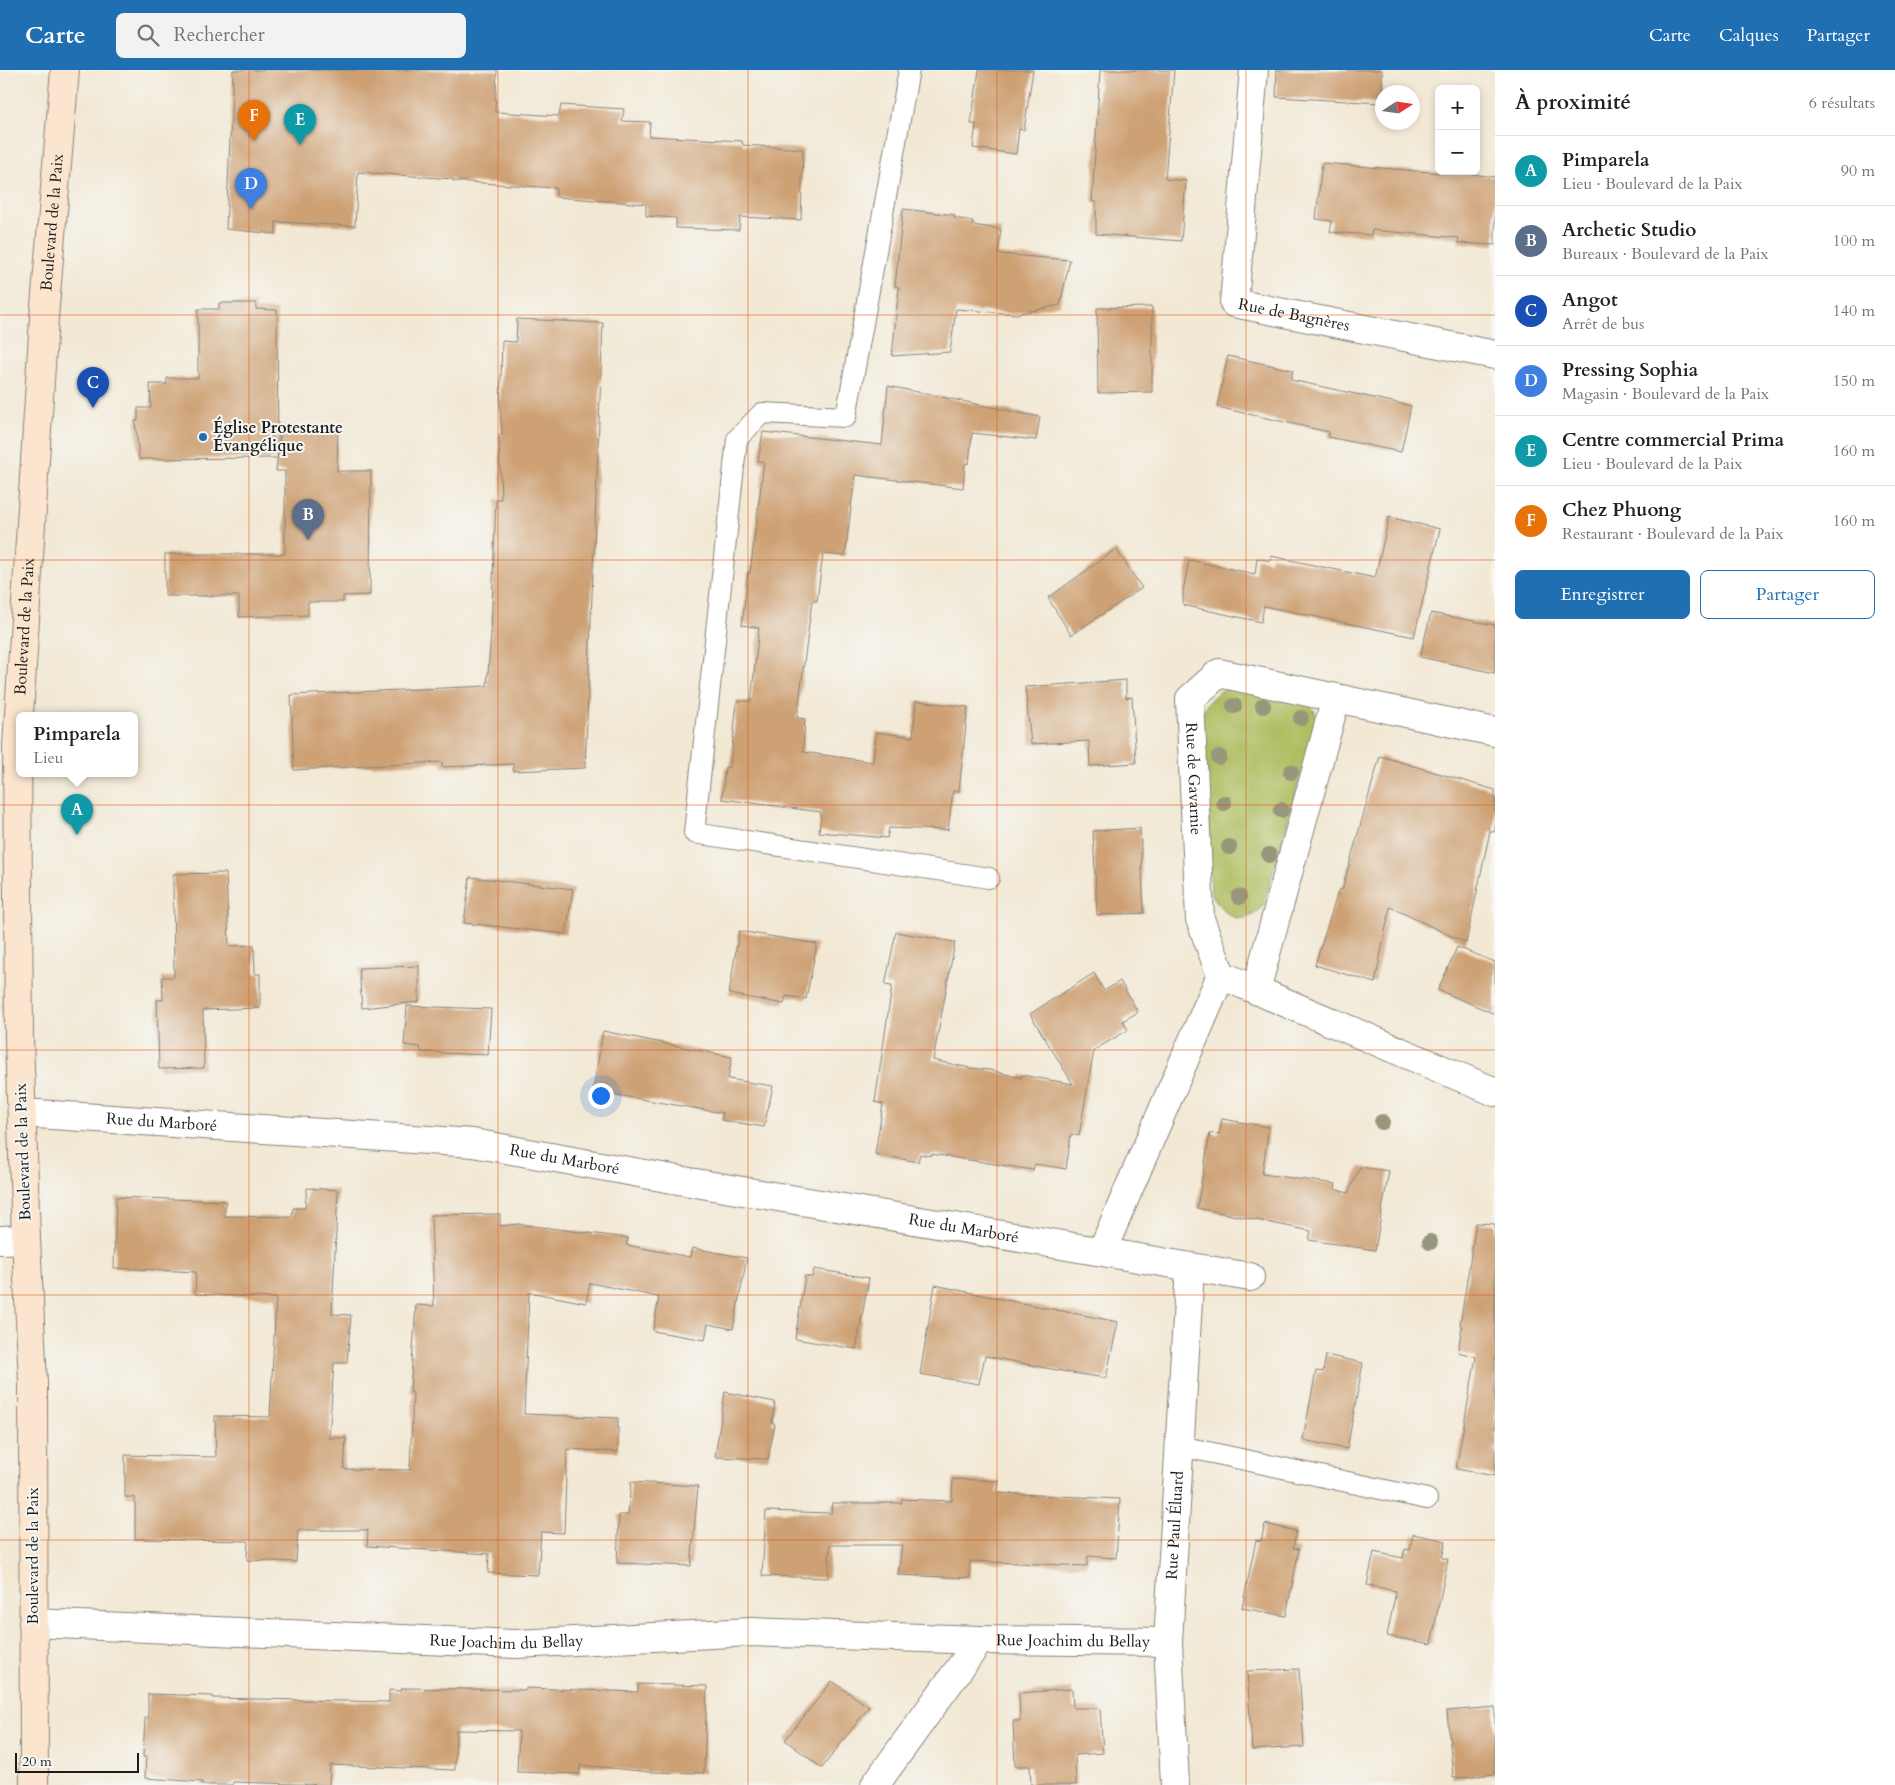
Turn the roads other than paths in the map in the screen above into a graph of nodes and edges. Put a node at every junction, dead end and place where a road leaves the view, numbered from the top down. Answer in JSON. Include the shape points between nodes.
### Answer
{"nodes":[{"id":1,"x":65,"y":70,"type":"edge"},
{"id":2,"x":909,"y":70,"type":"edge"},
{"id":3,"x":1254,"y":70,"type":"edge"},
{"id":4,"x":1495,"y":355,"type":"edge"},
{"id":5,"x":1336,"y":698,"type":"junction"},
{"id":6,"x":19,"y":712,"type":"edge"},
{"id":7,"x":1495,"y":732,"type":"edge"},
{"id":8,"x":17,"y":777,"type":"edge"},
{"id":9,"x":989,"y":878,"type":"dead end"},
{"id":10,"x":1220,"y":974,"type":"junction"},
{"id":11,"x":1256,"y":990,"type":"junction"},
{"id":12,"x":1495,"y":1092,"type":"edge"},
{"id":13,"x":22,"y":1113,"type":"junction"},
{"id":14,"x":13,"y":1240,"type":"edge"},
{"id":15,"x":1102,"y":1251,"type":"junction"},
{"id":16,"x":1190,"y":1267,"type":"junction"},
{"id":17,"x":1250,"y":1277,"type":"dead end"},
{"id":18,"x":1180,"y":1446,"type":"junction"},
{"id":19,"x":1427,"y":1499,"type":"dead end"},
{"id":20,"x":33,"y":1623,"type":"junction"},
{"id":21,"x":980,"y":1640,"type":"junction"},
{"id":22,"x":1168,"y":1642,"type":"junction"},
{"id":23,"x":34,"y":1785,"type":"edge"},
{"id":24,"x":875,"y":1785,"type":"edge"},
{"id":25,"x":1175,"y":1785,"type":"edge"}],
"edges":[{"from":1,"to":6,"type":"main road","name":"Boulevard de la Paix","via":[[44,318]]},
{"from":2,"to":9,"type":"lane","via":[[846,417],[762,413],[737,439],[694,833]]},
{"from":3,"to":4,"type":"street","name":"Rue de Bagnères","via":[[1234,303]]},
{"from":5,"to":7,"type":"street","name":"Rue de Gavarnie"},
{"from":5,"to":10,"type":"street","name":"Rue de Gavarnie","via":[[1219,673],[1190,699],[1200,919]]},
{"from":5,"to":11,"type":"street"},
{"from":8,"to":13,"type":"main road","name":"Boulevard de la Paix"},
{"from":10,"to":11,"type":"street"},
{"from":10,"to":15,"type":"street"},
{"from":11,"to":12,"type":"street"},
{"from":13,"to":14,"type":"main road","name":"Boulevard de la Paix"},
{"from":13,"to":15,"type":"street","name":"Rue du Marboré","via":[[473,1143]]},
{"from":14,"to":20,"type":"main road","name":"Boulevard de la Paix","via":[[33,1382]]},
{"from":15,"to":16,"type":"street","name":"Rue du Marboré"},
{"from":16,"to":17,"type":"street","name":"Rue du Marboré"},
{"from":16,"to":18,"type":"street","name":"Rue Paul Éluard"},
{"from":18,"to":19,"type":"lane"},
{"from":18,"to":22,"type":"street","name":"Rue Paul Éluard"},
{"from":20,"to":21,"type":"street","name":"Rue Joachim du Bellay","via":[[516,1644],[751,1632]]},
{"from":20,"to":23,"type":"main road","name":"Boulevard de la Paix"},
{"from":21,"to":22,"type":"street","name":"Rue Joachim du Bellay"},
{"from":21,"to":24,"type":"street","name":"Rue Joachim du Bellay"},
{"from":22,"to":25,"type":"street","name":"Rue Paul Éluard"}]}
